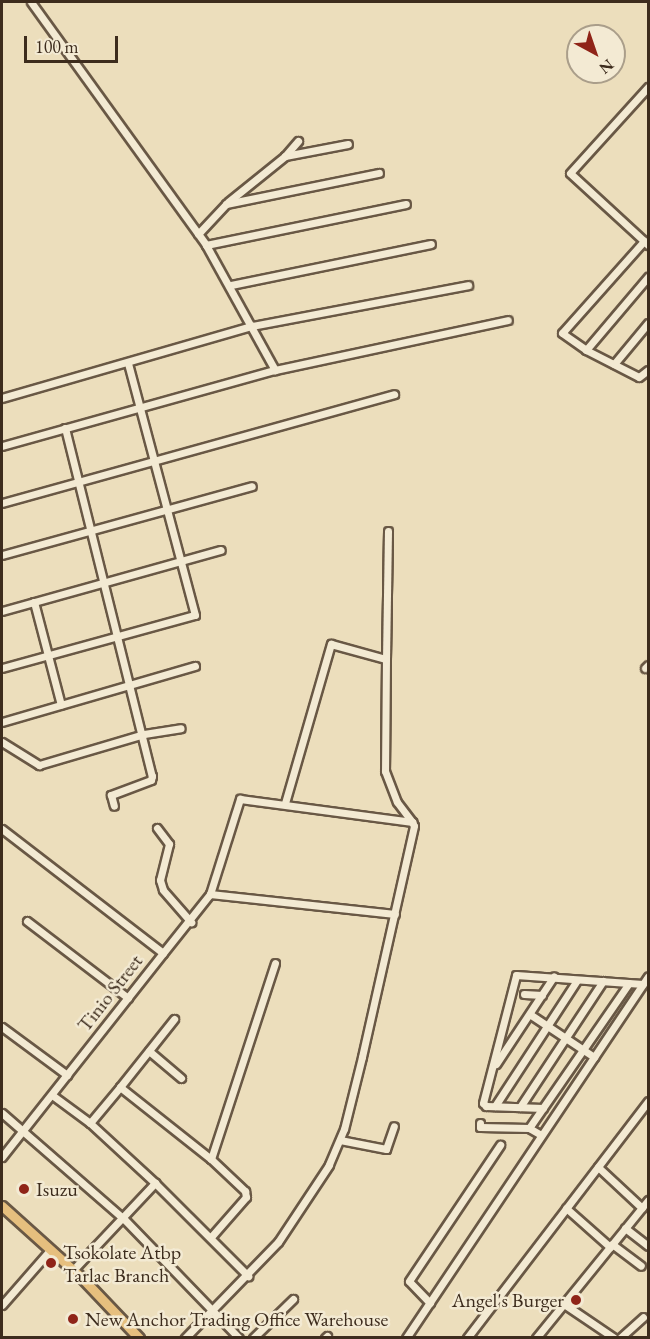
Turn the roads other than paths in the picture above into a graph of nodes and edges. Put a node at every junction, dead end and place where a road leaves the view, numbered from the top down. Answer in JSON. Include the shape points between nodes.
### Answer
{"nodes":[{"id":1,"x":31,"y":2,"type":"edge"},
{"id":2,"x":648,"y":87,"type":"edge"},
{"id":3,"x":298,"y":141,"type":"dead end"},
{"id":4,"x":348,"y":144,"type":"dead end"},
{"id":5,"x":285,"y":156,"type":"junction"},
{"id":6,"x":379,"y":173,"type":"dead end"},
{"id":7,"x":226,"y":204,"type":"junction"},
{"id":8,"x":406,"y":204,"type":"dead end"},
{"id":9,"x":198,"y":234,"type":"junction"},
{"id":10,"x":646,"y":243,"type":"edge"},
{"id":11,"x":206,"y":244,"type":"junction"},
{"id":12,"x":431,"y":244,"type":"dead end"},
{"id":13,"x":648,"y":278,"type":"edge"},
{"id":14,"x":231,"y":285,"type":"junction"},
{"id":15,"x":468,"y":285,"type":"dead end"},
{"id":16,"x":508,"y":320,"type":"dead end"},
{"id":17,"x":648,"y":323,"type":"edge"},
{"id":18,"x":252,"y":326,"type":"junction"},
{"id":19,"x":586,"y":350,"type":"junction"},
{"id":20,"x":128,"y":363,"type":"junction"},
{"id":21,"x":614,"y":364,"type":"junction"},
{"id":22,"x":275,"y":370,"type":"junction"},
{"id":23,"x":648,"y":370,"type":"edge"},
{"id":24,"x":394,"y":394,"type":"dead end"},
{"id":25,"x":2,"y":398,"type":"edge"},
{"id":26,"x":140,"y":407,"type":"junction"},
{"id":27,"x":65,"y":428,"type":"junction"},
{"id":28,"x":2,"y":446,"type":"edge"},
{"id":29,"x":156,"y":459,"type":"junction"},
{"id":30,"x":80,"y":480,"type":"junction"},
{"id":31,"x":252,"y":486,"type":"dead end"},
{"id":32,"x":2,"y":502,"type":"edge"},
{"id":33,"x":168,"y":509,"type":"junction"},
{"id":34,"x":92,"y":529,"type":"junction"},
{"id":35,"x":388,"y":531,"type":"dead end"},
{"id":36,"x":221,"y":550,"type":"dead end"},
{"id":37,"x":2,"y":555,"type":"edge"},
{"id":38,"x":181,"y":562,"type":"junction"},
{"id":39,"x":105,"y":583,"type":"junction"},
{"id":40,"x":34,"y":602,"type":"junction"},
{"id":41,"x":2,"y":611,"type":"edge"},
{"id":42,"x":119,"y":636,"type":"junction"},
{"id":43,"x":46,"y":656,"type":"junction"},
{"id":44,"x":386,"y":659,"type":"junction"},
{"id":45,"x":195,"y":666,"type":"dead end"},
{"id":46,"x":2,"y":669,"type":"edge"},
{"id":47,"x":130,"y":684,"type":"junction"},
{"id":48,"x":61,"y":705,"type":"junction"},
{"id":49,"x":2,"y":722,"type":"edge"},
{"id":50,"x":181,"y":728,"type":"dead end"},
{"id":51,"x":144,"y":734,"type":"junction"},
{"id":52,"x":2,"y":742,"type":"edge"},
{"id":53,"x":285,"y":803,"type":"junction"},
{"id":54,"x":114,"y":807,"type":"dead end"},
{"id":55,"x":412,"y":822,"type":"junction"},
{"id":56,"x":157,"y":828,"type":"dead end"},
{"id":57,"x":2,"y":829,"type":"edge"},
{"id":58,"x":210,"y":894,"type":"junction"},
{"id":59,"x":395,"y":914,"type":"junction"},
{"id":60,"x":27,"y":921,"type":"dead end"},
{"id":61,"x":191,"y":922,"type":"junction"},
{"id":62,"x":164,"y":953,"type":"junction"},
{"id":63,"x":275,"y":963,"type":"dead end"},
{"id":64,"x":554,"y":976,"type":"junction"},
{"id":65,"x":648,"y":977,"type":"edge"},
{"id":66,"x":577,"y":980,"type":"junction"},
{"id":67,"x":603,"y":981,"type":"junction"},
{"id":68,"x":629,"y":983,"type":"junction"},
{"id":69,"x":643,"y":984,"type":"junction"},
{"id":70,"x":524,"y":994,"type":"dead end"},
{"id":71,"x":542,"y":995,"type":"junction"},
{"id":72,"x":128,"y":998,"type":"junction"},
{"id":73,"x":531,"y":1015,"type":"junction"},
{"id":74,"x":174,"y":1019,"type":"dead end"},
{"id":75,"x":2,"y":1027,"type":"edge"},
{"id":76,"x":549,"y":1027,"type":"junction"},
{"id":77,"x":565,"y":1038,"type":"junction"},
{"id":78,"x":583,"y":1050,"type":"junction"},
{"id":79,"x":149,"y":1051,"type":"junction"},
{"id":80,"x":594,"y":1057,"type":"junction"},
{"id":81,"x":493,"y":1069,"type":"junction"},
{"id":82,"x":67,"y":1075,"type":"junction"},
{"id":83,"x":181,"y":1078,"type":"dead end"},
{"id":84,"x":120,"y":1087,"type":"junction"},
{"id":85,"x":52,"y":1095,"type":"junction"},
{"id":86,"x":648,"y":1101,"type":"edge"},
{"id":87,"x":495,"y":1106,"type":"junction"},
{"id":88,"x":520,"y":1107,"type":"junction"},
{"id":89,"x":543,"y":1108,"type":"junction"},
{"id":90,"x":2,"y":1113,"type":"edge"},
{"id":91,"x":90,"y":1123,"type":"junction"},
{"id":92,"x":480,"y":1124,"type":"dead end"},
{"id":93,"x":394,"y":1126,"type":"dead end"},
{"id":94,"x":529,"y":1128,"type":"junction"},
{"id":95,"x":24,"y":1130,"type":"junction"},
{"id":96,"x":541,"y":1135,"type":"junction"},
{"id":97,"x":340,"y":1140,"type":"junction"},
{"id":98,"x":500,"y":1145,"type":"dead end"},
{"id":99,"x":2,"y":1157,"type":"edge"},
{"id":100,"x":211,"y":1159,"type":"junction"},
{"id":101,"x":598,"y":1167,"type":"junction"},
{"id":102,"x":155,"y":1183,"type":"junction"},
{"id":103,"x":648,"y":1200,"type":"edge"},
{"id":104,"x":2,"y":1206,"type":"edge"},
{"id":105,"x":566,"y":1208,"type":"junction"},
{"id":106,"x":642,"y":1208,"type":"junction"},
{"id":107,"x":124,"y":1218,"type":"junction"},
{"id":108,"x":625,"y":1228,"type":"junction"},
{"id":109,"x":211,"y":1237,"type":"junction"},
{"id":110,"x":611,"y":1246,"type":"junction"},
{"id":111,"x":648,"y":1246,"type":"edge"},
{"id":112,"x":51,"y":1249,"type":"junction"},
{"id":113,"x":641,"y":1266,"type":"dead end"},
{"id":114,"x":74,"y":1270,"type":"junction"},
{"id":115,"x":248,"y":1276,"type":"junction"},
{"id":116,"x":293,"y":1299,"type":"dead end"},
{"id":117,"x":564,"y":1304,"type":"junction"},
{"id":118,"x":2,"y":1305,"type":"edge"},
{"id":119,"x":428,"y":1306,"type":"junction"},
{"id":120,"x":213,"y":1309,"type":"junction"},
{"id":121,"x":643,"y":1317,"type":"dead end"},
{"id":122,"x":138,"y":1338,"type":"edge"},
{"id":123,"x":185,"y":1338,"type":"edge"},
{"id":124,"x":239,"y":1338,"type":"edge"},
{"id":125,"x":253,"y":1338,"type":"edge"},
{"id":126,"x":406,"y":1338,"type":"edge"},
{"id":127,"x":467,"y":1338,"type":"edge"},
{"id":128,"x":536,"y":1338,"type":"edge"},
{"id":129,"x":614,"y":1338,"type":"edge"},
{"id":130,"x":620,"y":1338,"type":"edge"}],
"edges":[{"from":1,"to":9,"type":"street"},
{"from":2,"to":10,"type":"street","via":[[570,173]]},
{"from":3,"to":5,"type":"street"},
{"from":4,"to":5,"type":"street"},
{"from":5,"to":7,"type":"street"},
{"from":6,"to":7,"type":"street"},
{"from":7,"to":9,"type":"street"},
{"from":8,"to":11,"type":"street"},
{"from":9,"to":11,"type":"street"},
{"from":10,"to":19,"type":"street","via":[[565,328],[565,338]]},
{"from":11,"to":14,"type":"street"},
{"from":12,"to":14,"type":"street"},
{"from":13,"to":19,"type":"street"},
{"from":14,"to":18,"type":"street"},
{"from":15,"to":18,"type":"street"},
{"from":16,"to":22,"type":"street"},
{"from":17,"to":21,"type":"street"},
{"from":18,"to":20,"type":"street"},
{"from":18,"to":22,"type":"street"},
{"from":19,"to":21,"type":"street"},
{"from":20,"to":25,"type":"street"},
{"from":20,"to":26,"type":"street"},
{"from":21,"to":23,"type":"street","via":[[639,377]]},
{"from":22,"to":26,"type":"street"},
{"from":24,"to":29,"type":"street"},
{"from":26,"to":27,"type":"street"},
{"from":26,"to":29,"type":"street"},
{"from":27,"to":28,"type":"street"},
{"from":27,"to":30,"type":"street"},
{"from":29,"to":30,"type":"street"},
{"from":29,"to":33,"type":"street"},
{"from":30,"to":32,"type":"street"},
{"from":30,"to":34,"type":"street"},
{"from":31,"to":33,"type":"street"},
{"from":33,"to":34,"type":"street"},
{"from":33,"to":38,"type":"street"},
{"from":34,"to":37,"type":"street"},
{"from":34,"to":39,"type":"street"},
{"from":35,"to":44,"type":"street"},
{"from":36,"to":38,"type":"street"},
{"from":38,"to":39,"type":"street"},
{"from":38,"to":42,"type":"street","via":[[195,615]]},
{"from":39,"to":40,"type":"street"},
{"from":39,"to":42,"type":"street"},
{"from":40,"to":41,"type":"street"},
{"from":40,"to":43,"type":"street"},
{"from":42,"to":43,"type":"street"},
{"from":42,"to":47,"type":"street"},
{"from":43,"to":46,"type":"street"},
{"from":43,"to":48,"type":"street"},
{"from":44,"to":53,"type":"street","via":[[331,644]]},
{"from":44,"to":55,"type":"street","via":[[385,771],[397,802]]},
{"from":45,"to":47,"type":"street"},
{"from":47,"to":48,"type":"street"},
{"from":47,"to":51,"type":"street"},
{"from":48,"to":49,"type":"street"},
{"from":50,"to":51,"type":"street"},
{"from":51,"to":52,"type":"street","via":[[39,765]]},
{"from":51,"to":54,"type":"street","via":[[151,779],[111,795]]},
{"from":53,"to":55,"type":"street"},
{"from":53,"to":58,"type":"street","via":[[246,797],[236,804]]},
{"from":55,"to":59,"type":"street","via":[[415,832]]},
{"from":56,"to":61,"type":"street","via":[[169,844],[160,880],[163,890]]},
{"from":57,"to":62,"type":"street","name":"Tinio Street"},
{"from":58,"to":59,"type":"street"},
{"from":58,"to":61,"type":"street"},
{"from":59,"to":97,"type":"street"},
{"from":60,"to":72,"type":"street"},
{"from":61,"to":62,"type":"street"},
{"from":62,"to":72,"type":"street","name":"Tinio Street"},
{"from":63,"to":100,"type":"street"},
{"from":64,"to":66,"type":"street"},
{"from":64,"to":71,"type":"street"},
{"from":64,"to":81,"type":"street","via":[[516,975]]},
{"from":65,"to":69,"type":"street"},
{"from":66,"to":67,"type":"street"},
{"from":66,"to":76,"type":"street"},
{"from":67,"to":68,"type":"street"},
{"from":67,"to":77,"type":"street"},
{"from":68,"to":69,"type":"street"},
{"from":68,"to":78,"type":"street"},
{"from":69,"to":80,"type":"street"},
{"from":70,"to":71,"type":"street"},
{"from":71,"to":73,"type":"street"},
{"from":72,"to":82,"type":"street","name":"Tinio Street"},
{"from":73,"to":76,"type":"street"},
{"from":73,"to":81,"type":"street"},
{"from":74,"to":79,"type":"street"},
{"from":75,"to":82,"type":"street"},
{"from":76,"to":77,"type":"street"},
{"from":76,"to":87,"type":"street"},
{"from":77,"to":78,"type":"street"},
{"from":77,"to":88,"type":"street"},
{"from":78,"to":80,"type":"street"},
{"from":78,"to":89,"type":"street"},
{"from":79,"to":83,"type":"street"},
{"from":79,"to":84,"type":"street"},
{"from":80,"to":96,"type":"street"},
{"from":81,"to":87,"type":"street","via":[[483,1103]]},
{"from":82,"to":85,"type":"street","name":"Tinio Street"},
{"from":84,"to":91,"type":"street"},
{"from":84,"to":100,"type":"street"},
{"from":85,"to":91,"type":"street"},
{"from":85,"to":95,"type":"street","name":"Tinio Street"},
{"from":86,"to":101,"type":"street"},
{"from":87,"to":88,"type":"street"},
{"from":88,"to":89,"type":"street"},
{"from":89,"to":94,"type":"street"},
{"from":90,"to":95,"type":"street"},
{"from":91,"to":102,"type":"street"},
{"from":92,"to":94,"type":"street"},
{"from":93,"to":97,"type":"street","via":[[386,1149]]},
{"from":94,"to":96,"type":"street"},
{"from":95,"to":99,"type":"street","name":"Tinio Street"},
{"from":95,"to":107,"type":"street"},
{"from":96,"to":119,"type":"street"},
{"from":97,"to":115,"type":"street","via":[[298,1215]]},
{"from":98,"to":119,"type":"street","via":[[411,1276],[410,1285]]},
{"from":100,"to":109,"type":"street","via":[[245,1191],[246,1197]]},
{"from":101,"to":105,"type":"street"},
{"from":101,"to":106,"type":"street"},
{"from":102,"to":107,"type":"street"},
{"from":102,"to":109,"type":"street"},
{"from":103,"to":106,"type":"street"},
{"from":104,"to":112,"type":"highway"},
{"from":105,"to":110,"type":"street"},
{"from":105,"to":127,"type":"street"},
{"from":106,"to":108,"type":"street"},
{"from":107,"to":114,"type":"street"},
{"from":107,"to":120,"type":"street"},
{"from":108,"to":110,"type":"street"},
{"from":108,"to":111,"type":"street"},
{"from":109,"to":115,"type":"street"},
{"from":110,"to":113,"type":"street"},
{"from":110,"to":117,"type":"street"},
{"from":112,"to":114,"type":"highway"},
{"from":112,"to":118,"type":"street"},
{"from":114,"to":122,"type":"highway"},
{"from":115,"to":120,"type":"street"},
{"from":116,"to":125,"type":"street"},
{"from":117,"to":128,"type":"street"},
{"from":117,"to":129,"type":"street"},
{"from":119,"to":126,"type":"street"},
{"from":120,"to":123,"type":"street"},
{"from":120,"to":124,"type":"street"},
{"from":121,"to":130,"type":"street"}]}
